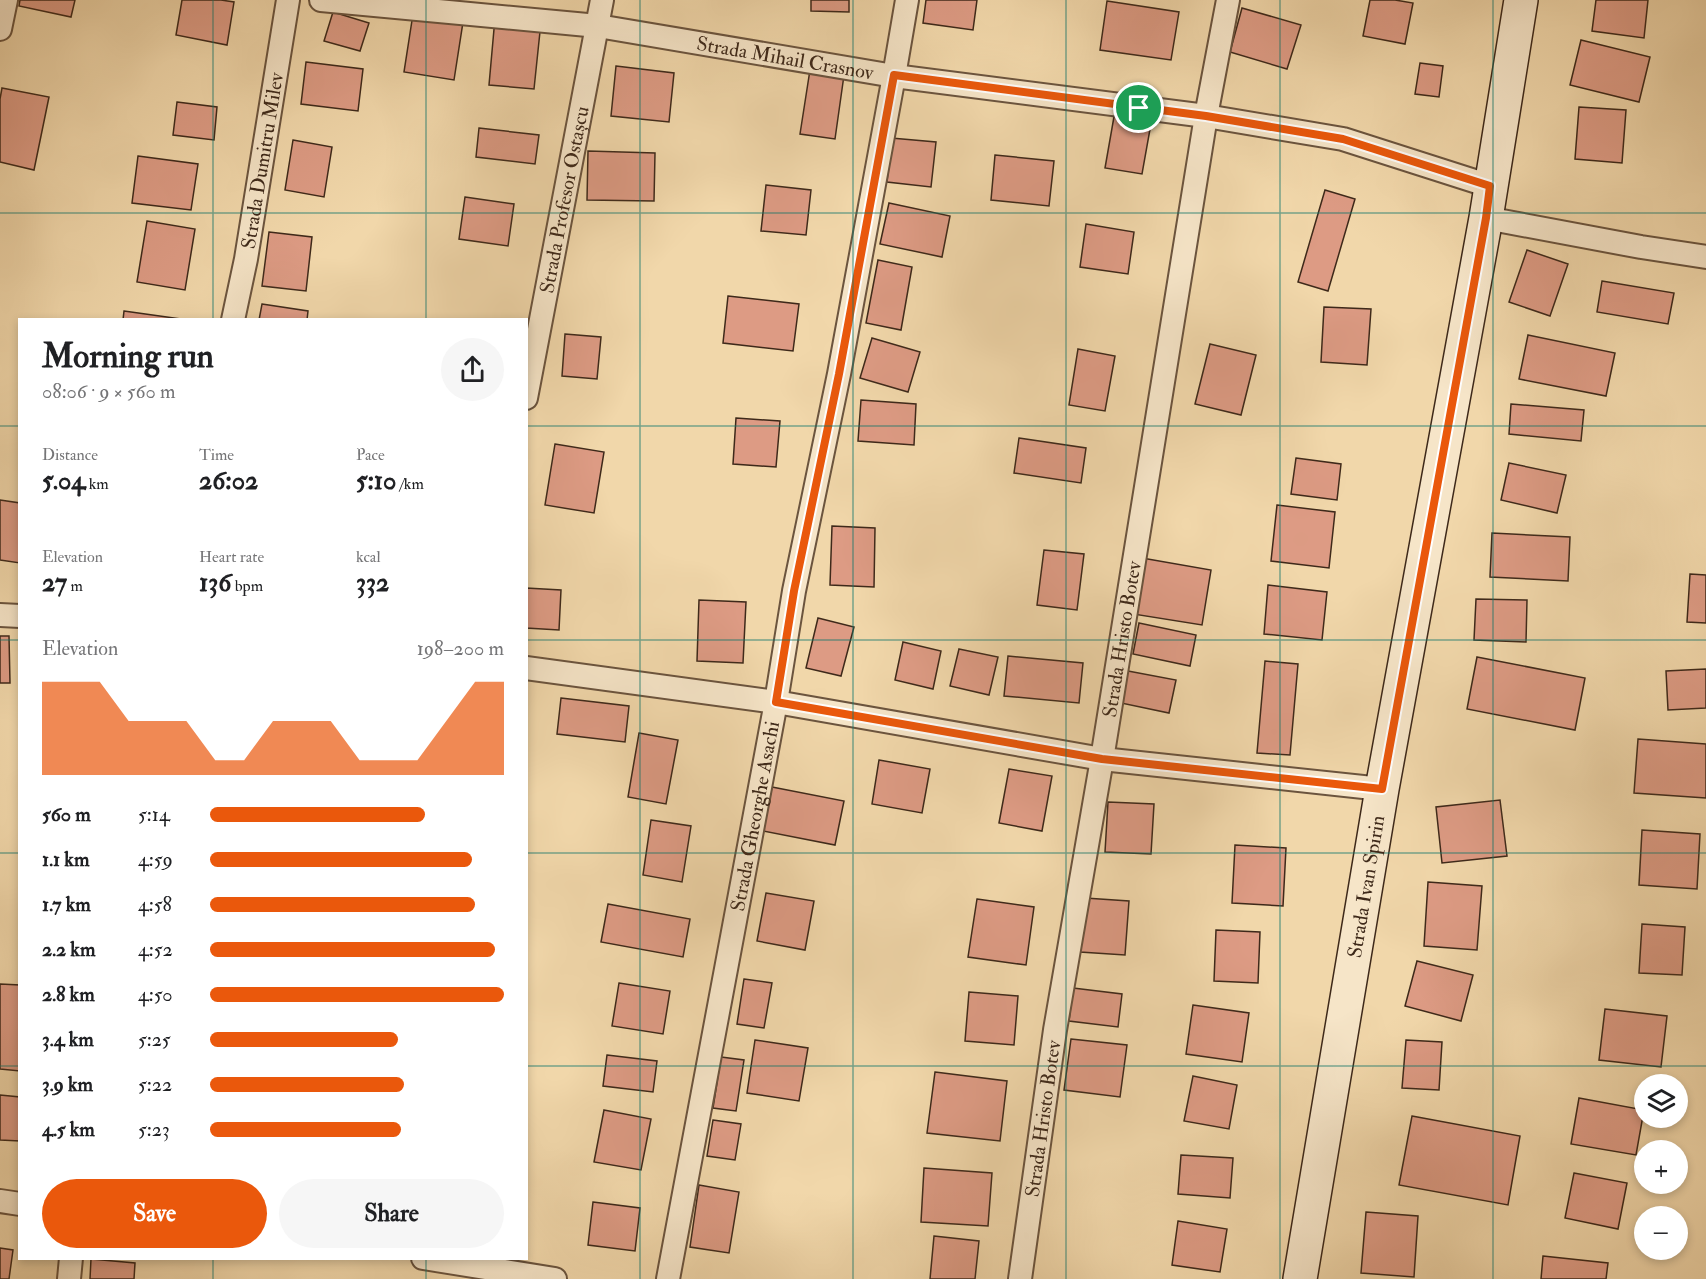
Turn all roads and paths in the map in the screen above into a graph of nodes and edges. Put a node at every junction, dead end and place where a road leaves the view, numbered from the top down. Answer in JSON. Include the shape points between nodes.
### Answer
{"nodes":[{"id":1,"x":6,"y":0,"type":"edge"},
{"id":2,"x":288,"y":0,"type":"edge"},
{"id":3,"x":321,"y":0,"type":"edge"},
{"id":4,"x":602,"y":0,"type":"edge"},
{"id":5,"x":907,"y":0,"type":"edge"},
{"id":6,"x":1228,"y":0,"type":"edge"},
{"id":7,"x":1521,"y":0,"type":"edge"},
{"id":8,"x":598,"y":26,"type":"junction"},
{"id":9,"x":0,"y":29,"type":"edge"},
{"id":10,"x":894,"y":75,"type":"junction"},
{"id":11,"x":1206,"y":116,"type":"junction"},
{"id":12,"x":1490,"y":186,"type":"junction"},
{"id":13,"x":1486,"y":218,"type":"junction"},
{"id":14,"x":1706,"y":257,"type":"edge"},
{"id":15,"x":233,"y":318,"type":"edge"},
{"id":16,"x":528,"y":388,"type":"edge"},
{"id":17,"x":0,"y":615,"type":"edge"},
{"id":18,"x":18,"y":616,"type":"edge"},
{"id":19,"x":528,"y":668,"type":"edge"},
{"id":20,"x":776,"y":702,"type":"junction"},
{"id":21,"x":1102,"y":759,"type":"junction"},
{"id":22,"x":1382,"y":789,"type":"junction"},
{"id":23,"x":0,"y":1201,"type":"edge"},
{"id":24,"x":18,"y":1204,"type":"edge"},
{"id":25,"x":71,"y":1260,"type":"edge"},
{"id":26,"x":436,"y":1260,"type":"edge"},
{"id":27,"x":69,"y":1279,"type":"edge"},
{"id":28,"x":555,"y":1279,"type":"edge"},
{"id":29,"x":668,"y":1279,"type":"edge"},
{"id":30,"x":1020,"y":1279,"type":"edge"},
{"id":31,"x":1300,"y":1279,"type":"edge"}],
"edges":[{"from":1,"to":9,"type":"street"},
{"from":2,"to":15,"type":"street","name":"Strada Dumitru Milev"},
{"from":3,"to":8,"type":"street","name":"Strada Mihail Crasnov"},
{"from":4,"to":8,"type":"street","name":"Strada Profesor Ostașcu"},
{"from":5,"to":10,"type":"street","name":"Strada Gheorghe Asachi"},
{"from":6,"to":11,"type":"street","name":"Strada Hristo Botev"},
{"from":7,"to":12,"type":"street","name":"Strada Ivan Spirin"},
{"from":8,"to":10,"type":"street","name":"Strada Mihail Crasnov"},
{"from":8,"to":16,"type":"street","name":"Strada Profesor Ostașcu"},
{"from":10,"to":11,"type":"street","name":"Strada Mihail Crasnov"},
{"from":10,"to":20,"type":"street","name":"Strada Gheorghe Asachi"},
{"from":11,"to":12,"type":"street","name":"Strada Mihail Crasnov","via":[[1343,139]]},
{"from":11,"to":21,"type":"street","name":"Strada Hristo Botev"},
{"from":12,"to":13,"type":"street","name":"Strada Ivan Spirin"},
{"from":13,"to":14,"type":"street"},
{"from":13,"to":22,"type":"street","name":"Strada Ivan Spirin"},
{"from":17,"to":18,"type":"street"},
{"from":19,"to":20,"type":"street"},
{"from":20,"to":21,"type":"street"},
{"from":20,"to":29,"type":"street","name":"Strada Gheorghe Asachi"},
{"from":21,"to":22,"type":"street"},
{"from":21,"to":30,"type":"street","name":"Strada Hristo Botev","via":[[1055,1030]]},
{"from":22,"to":31,"type":"street","name":"Strada Ivan Spirin"},
{"from":23,"to":24,"type":"street"},
{"from":25,"to":27,"type":"street"},
{"from":26,"to":28,"type":"street"}]}
